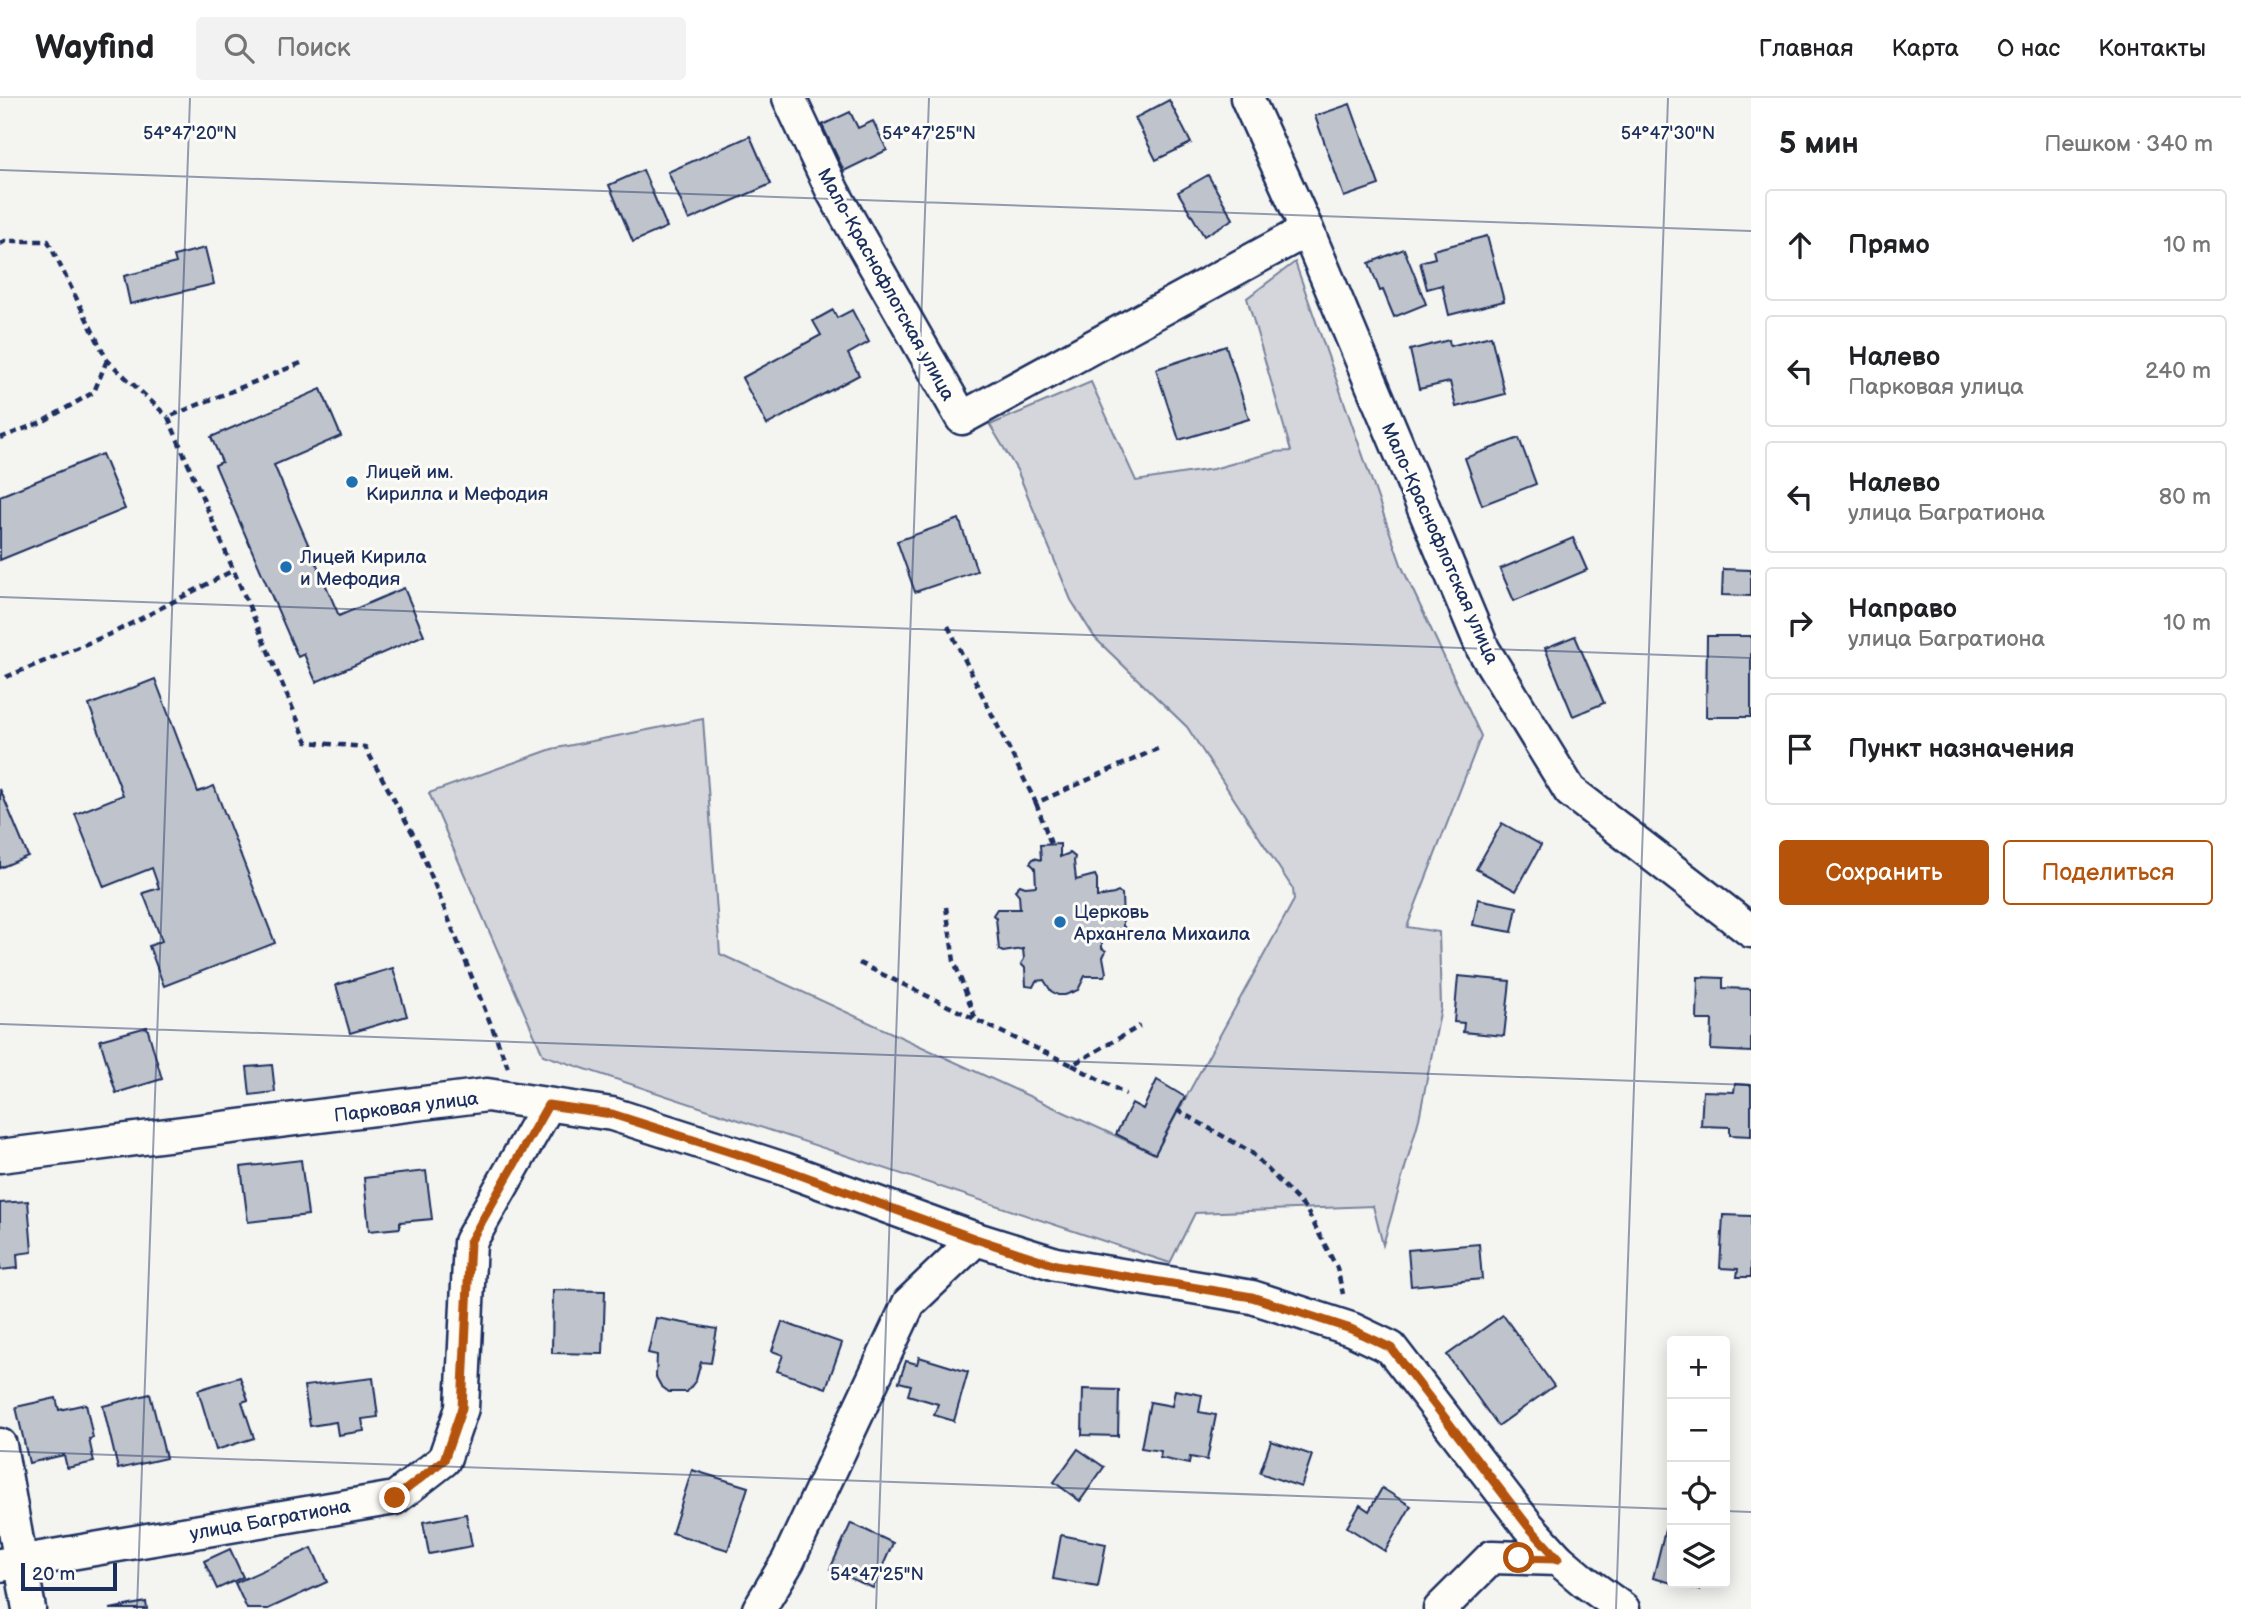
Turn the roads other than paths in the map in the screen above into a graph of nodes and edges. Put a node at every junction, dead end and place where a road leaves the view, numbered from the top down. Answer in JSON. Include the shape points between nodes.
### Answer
{"nodes":[{"id":1,"x":789,"y":98,"type":"edge"},
{"id":2,"x":1247,"y":98,"type":"edge"},
{"id":3,"x":1307,"y":230,"type":"junction"},
{"id":4,"x":1751,"y":931,"type":"edge"},
{"id":5,"x":535,"y":1103,"type":"junction"},
{"id":6,"x":0,"y":1156,"type":"edge"},
{"id":7,"x":976,"y":1239,"type":"junction"},
{"id":8,"x":0,"y":1445,"type":"edge"},
{"id":9,"x":1558,"y":1559,"type":"junction"},
{"id":10,"x":10,"y":1563,"type":"edge"},
{"id":11,"x":29,"y":1609,"type":"edge"},
{"id":12,"x":759,"y":1609,"type":"edge"},
{"id":13,"x":1440,"y":1609,"type":"edge"},
{"id":14,"x":1623,"y":1609,"type":"edge"}],
"edges":[{"from":1,"to":3,"type":"street","name":"Мало-Краснофлотская улица","via":[[834,192],[962,418]]},
{"from":2,"to":3,"type":"street","name":"Мало-Краснофлотская улица"},
{"from":3,"to":4,"type":"street","name":"Мало-Краснофлотская улица","via":[[1483,649],[1570,791]]},
{"from":5,"to":6,"type":"street","name":"Парковая улица","via":[[487,1096]]},
{"from":5,"to":7,"type":"street","name":"Парковая улица","via":[[612,1114],[784,1169]]},
{"from":5,"to":10,"type":"street","name":"улица Багратиона","via":[[470,1242],[462,1408],[444,1460],[395,1498]]},
{"from":7,"to":9,"type":"street","name":"Парковая улица","via":[[1056,1265],[1252,1297],[1351,1329],[1391,1348]]},
{"from":7,"to":12,"type":"street","via":[[909,1303],[788,1561]]},
{"from":8,"to":10,"type":"street"},
{"from":9,"to":13,"type":"street","via":[[1492,1557]]},
{"from":9,"to":14,"type":"street","name":"Парковая улица"},
{"from":10,"to":11,"type":"street"}]}
